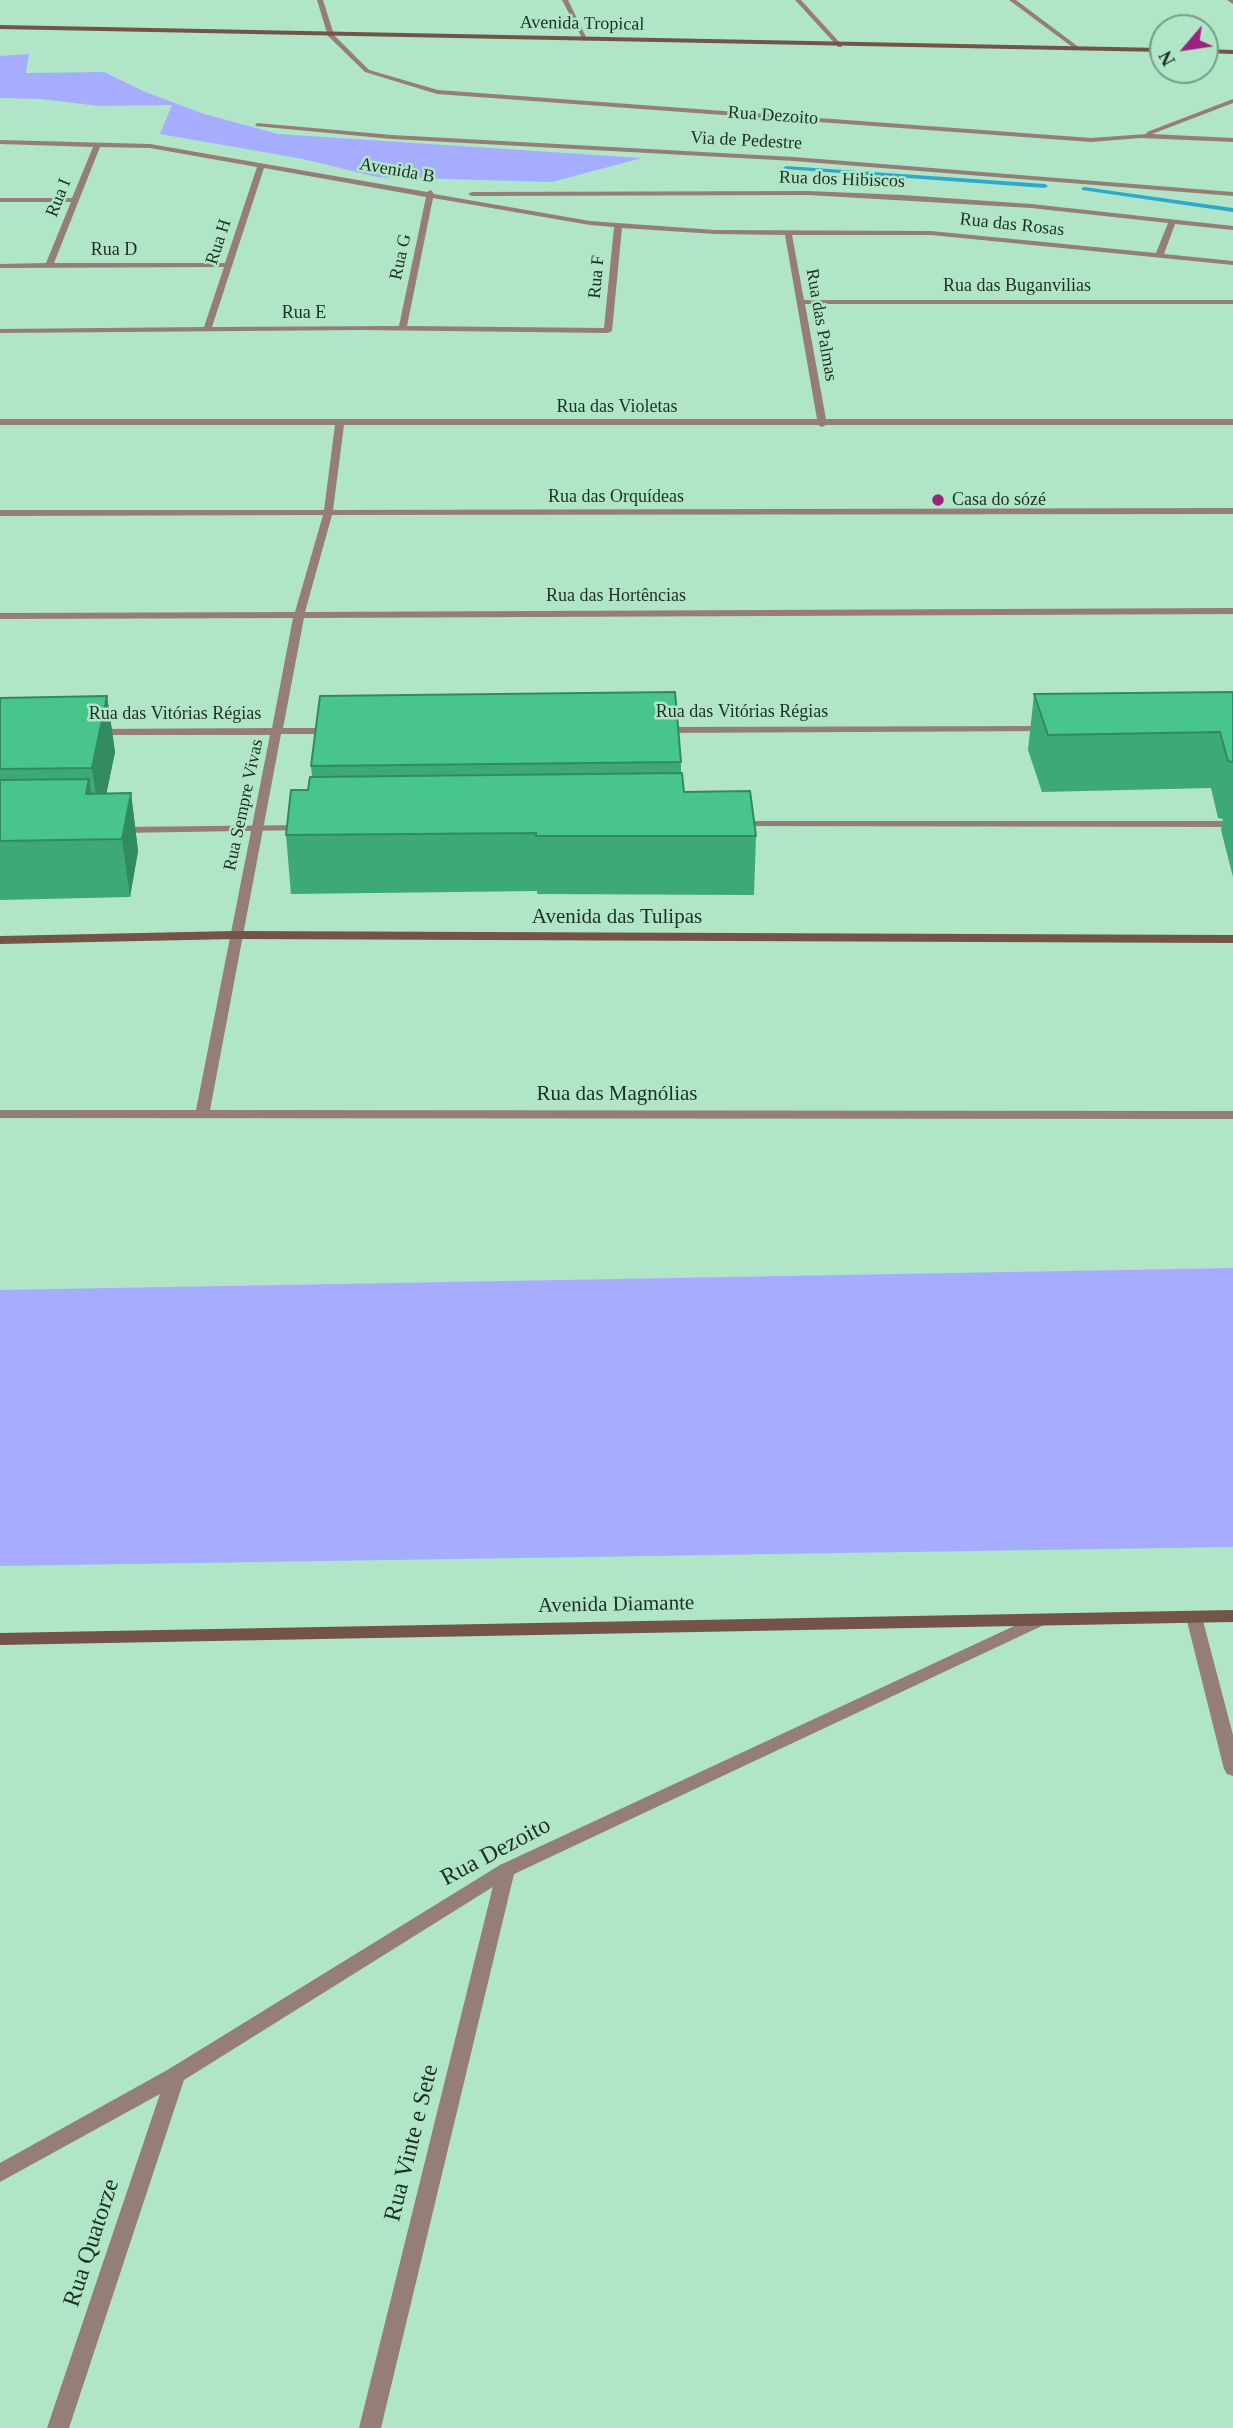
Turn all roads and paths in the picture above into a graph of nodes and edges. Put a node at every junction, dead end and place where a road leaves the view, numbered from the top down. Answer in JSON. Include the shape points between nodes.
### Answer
{"nodes":[{"id":1,"x":320,"y":0,"type":"edge"},
{"id":2,"x":565,"y":0,"type":"edge"},
{"id":3,"x":798,"y":0,"type":"edge"},
{"id":4,"x":1012,"y":0,"type":"edge"},
{"id":5,"x":0,"y":27,"type":"edge"},
{"id":6,"x":331,"y":36,"type":"junction"},
{"id":7,"x":586,"y":40,"type":"junction"},
{"id":8,"x":840,"y":46,"type":"junction"},
{"id":9,"x":1077,"y":48,"type":"junction"},
{"id":10,"x":1149,"y":50,"type":"edge"},
{"id":11,"x":1233,"y":102,"type":"edge"},
{"id":12,"x":257,"y":125,"type":"dead end"},
{"id":13,"x":1141,"y":136,"type":"junction"},
{"id":14,"x":1233,"y":141,"type":"edge"},
{"id":15,"x":0,"y":142,"type":"edge"},
{"id":16,"x":98,"y":142,"type":"junction"},
{"id":17,"x":262,"y":164,"type":"junction"},
{"id":18,"x":431,"y":192,"type":"junction"},
{"id":19,"x":1233,"y":194,"type":"edge"},
{"id":20,"x":449,"y":195,"type":"junction"},
{"id":21,"x":0,"y":200,"type":"edge"},
{"id":22,"x":75,"y":200,"type":"junction"},
{"id":23,"x":1172,"y":222,"type":"junction"},
{"id":24,"x":618,"y":226,"type":"junction"},
{"id":25,"x":1233,"y":228,"type":"edge"},
{"id":26,"x":788,"y":232,"type":"junction"},
{"id":27,"x":1159,"y":256,"type":"junction"},
{"id":28,"x":1233,"y":263,"type":"edge"},
{"id":29,"x":228,"y":265,"type":"junction"},
{"id":30,"x":0,"y":266,"type":"edge"},
{"id":31,"x":49,"y":266,"type":"junction"},
{"id":32,"x":801,"y":302,"type":"junction"},
{"id":33,"x":1233,"y":302,"type":"edge"},
{"id":34,"x":402,"y":329,"type":"junction"},
{"id":35,"x":207,"y":330,"type":"junction"},
{"id":36,"x":0,"y":331,"type":"edge"},
{"id":37,"x":608,"y":331,"type":"joint"},
{"id":38,"x":340,"y":421,"type":"junction"},
{"id":39,"x":0,"y":422,"type":"edge"},
{"id":40,"x":1233,"y":422,"type":"edge"},
{"id":41,"x":822,"y":424,"type":"junction"},
{"id":42,"x":1233,"y":512,"type":"edge"},
{"id":43,"x":0,"y":513,"type":"edge"},
{"id":44,"x":328,"y":513,"type":"junction"},
{"id":45,"x":1233,"y":611,"type":"edge"},
{"id":46,"x":299,"y":615,"type":"junction"},
{"id":47,"x":0,"y":616,"type":"edge"},
{"id":48,"x":1067,"y":729,"type":"edge"},
{"id":49,"x":651,"y":730,"type":"edge"},
{"id":50,"x":277,"y":731,"type":"junction"},
{"id":51,"x":347,"y":731,"type":"edge"},
{"id":52,"x":83,"y":732,"type":"edge"},
{"id":53,"x":721,"y":824,"type":"edge"},
{"id":54,"x":1233,"y":824,"type":"edge"},
{"id":55,"x":258,"y":828,"type":"junction"},
{"id":56,"x":322,"y":828,"type":"edge"},
{"id":57,"x":107,"y":830,"type":"edge"},
{"id":58,"x":235,"y":935,"type":"junction"},
{"id":59,"x":1233,"y":939,"type":"edge"},
{"id":60,"x":0,"y":940,"type":"edge"},
{"id":61,"x":0,"y":1114,"type":"edge"},
{"id":62,"x":202,"y":1115,"type":"junction"},
{"id":63,"x":1233,"y":1115,"type":"edge"},
{"id":64,"x":1233,"y":1616,"type":"edge"},
{"id":65,"x":1194,"y":1617,"type":"junction"},
{"id":66,"x":1040,"y":1620,"type":"junction"},
{"id":67,"x":0,"y":1639,"type":"edge"},
{"id":68,"x":1233,"y":1769,"type":"edge"},
{"id":69,"x":506,"y":1870,"type":"junction"},
{"id":70,"x":176,"y":2075,"type":"junction"},
{"id":71,"x":0,"y":2173,"type":"edge"},
{"id":72,"x":58,"y":2428,"type":"edge"},
{"id":73,"x":370,"y":2428,"type":"edge"}],
"edges":[{"from":1,"to":6,"type":"street"},
{"from":2,"to":7,"type":"street"},
{"from":3,"to":8,"type":"street"},
{"from":4,"to":9,"type":"street"},
{"from":5,"to":6,"type":"street","name":"Avenida Tropical"},
{"from":6,"to":7,"type":"street","name":"Avenida Tropical"},
{"from":6,"to":13,"type":"street","name":"Rua Dezoito","via":[[367,71],[437,92],[1091,140]]},
{"from":7,"to":8,"type":"street","name":"Avenida Tropical"},
{"from":8,"to":9,"type":"street","name":"Avenida Tropical"},
{"from":9,"to":10,"type":"street","name":"Avenida Tropical"},
{"from":11,"to":13,"type":"street"},
{"from":12,"to":19,"type":"street","name":"Via de Pedestre","via":[[794,159]]},
{"from":13,"to":14,"type":"street","name":"Rua Dezoito"},
{"from":15,"to":16,"type":"street","name":"Avenida B"},
{"from":16,"to":17,"type":"street","name":"Avenida B"},
{"from":16,"to":22,"type":"street","name":"Rua I"},
{"from":17,"to":18,"type":"street","name":"Avenida B"},
{"from":17,"to":29,"type":"street","name":"Rua H"},
{"from":18,"to":20,"type":"street","name":"Avenida B"},
{"from":18,"to":34,"type":"street","name":"Rua G"},
{"from":20,"to":23,"type":"street","name":"Rua dos Hibiscos","via":[[808,193],[1031,206]]},
{"from":20,"to":24,"type":"street","name":"Avenida B"},
{"from":21,"to":22,"type":"street"},
{"from":22,"to":31,"type":"street","name":"Rua I"},
{"from":23,"to":25,"type":"street","name":"Rua dos Hibiscos"},
{"from":23,"to":27,"type":"street"},
{"from":24,"to":26,"type":"street","name":"Avenida B"},
{"from":24,"to":37,"type":"street","name":"Rua F"},
{"from":26,"to":27,"type":"street","name":"Rua das Rosas","via":[[930,233]]},
{"from":26,"to":32,"type":"street","name":"Rua das Palmas"},
{"from":27,"to":28,"type":"street","name":"Rua das Rosas"},
{"from":29,"to":31,"type":"street","name":"Rua D"},
{"from":29,"to":35,"type":"street","name":"Rua H"},
{"from":30,"to":31,"type":"street","name":"Rua D"},
{"from":32,"to":33,"type":"street","name":"Rua das Buganvilias"},
{"from":32,"to":41,"type":"street","name":"Rua das Palmas"},
{"from":34,"to":35,"type":"street","name":"Rua E"},
{"from":34,"to":37,"type":"street","name":"Rua E"},
{"from":35,"to":36,"type":"street","name":"Rua E"},
{"from":38,"to":39,"type":"street","name":"Rua das Violetas"},
{"from":38,"to":41,"type":"street","name":"Rua das Violetas"},
{"from":38,"to":44,"type":"street","name":"Rua Sempre Vivas"},
{"from":40,"to":41,"type":"street","name":"Rua das Violetas"},
{"from":42,"to":44,"type":"street","name":"Rua das Orquídeas"},
{"from":43,"to":44,"type":"street","name":"Rua das Orquídeas"},
{"from":44,"to":46,"type":"street","name":"Rua Sempre Vivas"},
{"from":45,"to":46,"type":"street","name":"Rua das Hortências"},
{"from":46,"to":47,"type":"street","name":"Rua das Hortências"},
{"from":46,"to":50,"type":"street","name":"Rua Sempre Vivas"},
{"from":48,"to":49,"type":"street","name":"Rua das Vitórias Régias"},
{"from":50,"to":51,"type":"street","name":"Rua das Vitórias Régias"},
{"from":50,"to":52,"type":"street","name":"Rua das Vitórias Régias"},
{"from":50,"to":55,"type":"street","name":"Rua Sempre Vivas"},
{"from":53,"to":54,"type":"street"},
{"from":55,"to":56,"type":"street"},
{"from":55,"to":57,"type":"street"},
{"from":55,"to":58,"type":"street","name":"Rua Sempre Vivas"},
{"from":58,"to":59,"type":"street","name":"Avenida das Tulipas"},
{"from":58,"to":60,"type":"street","name":"Avenida das Tulipas"},
{"from":58,"to":62,"type":"street","name":"Rua Sempre Vivas"},
{"from":61,"to":62,"type":"street","name":"Rua das Magnólias"},
{"from":62,"to":63,"type":"street","name":"Rua das Magnólias"},
{"from":64,"to":65,"type":"street","name":"Avenida Diamante"},
{"from":65,"to":66,"type":"street","name":"Avenida Diamante"},
{"from":65,"to":68,"type":"street"},
{"from":66,"to":67,"type":"street","name":"Avenida Diamante"},
{"from":66,"to":69,"type":"street","name":"Rua Dezoito"},
{"from":69,"to":70,"type":"street","name":"Rua Dezoito"},
{"from":69,"to":73,"type":"street","name":"Rua Vinte e Sete"},
{"from":70,"to":71,"type":"street","name":"Rua Dezoito"},
{"from":70,"to":72,"type":"street","name":"Rua Quatorze"}]}
